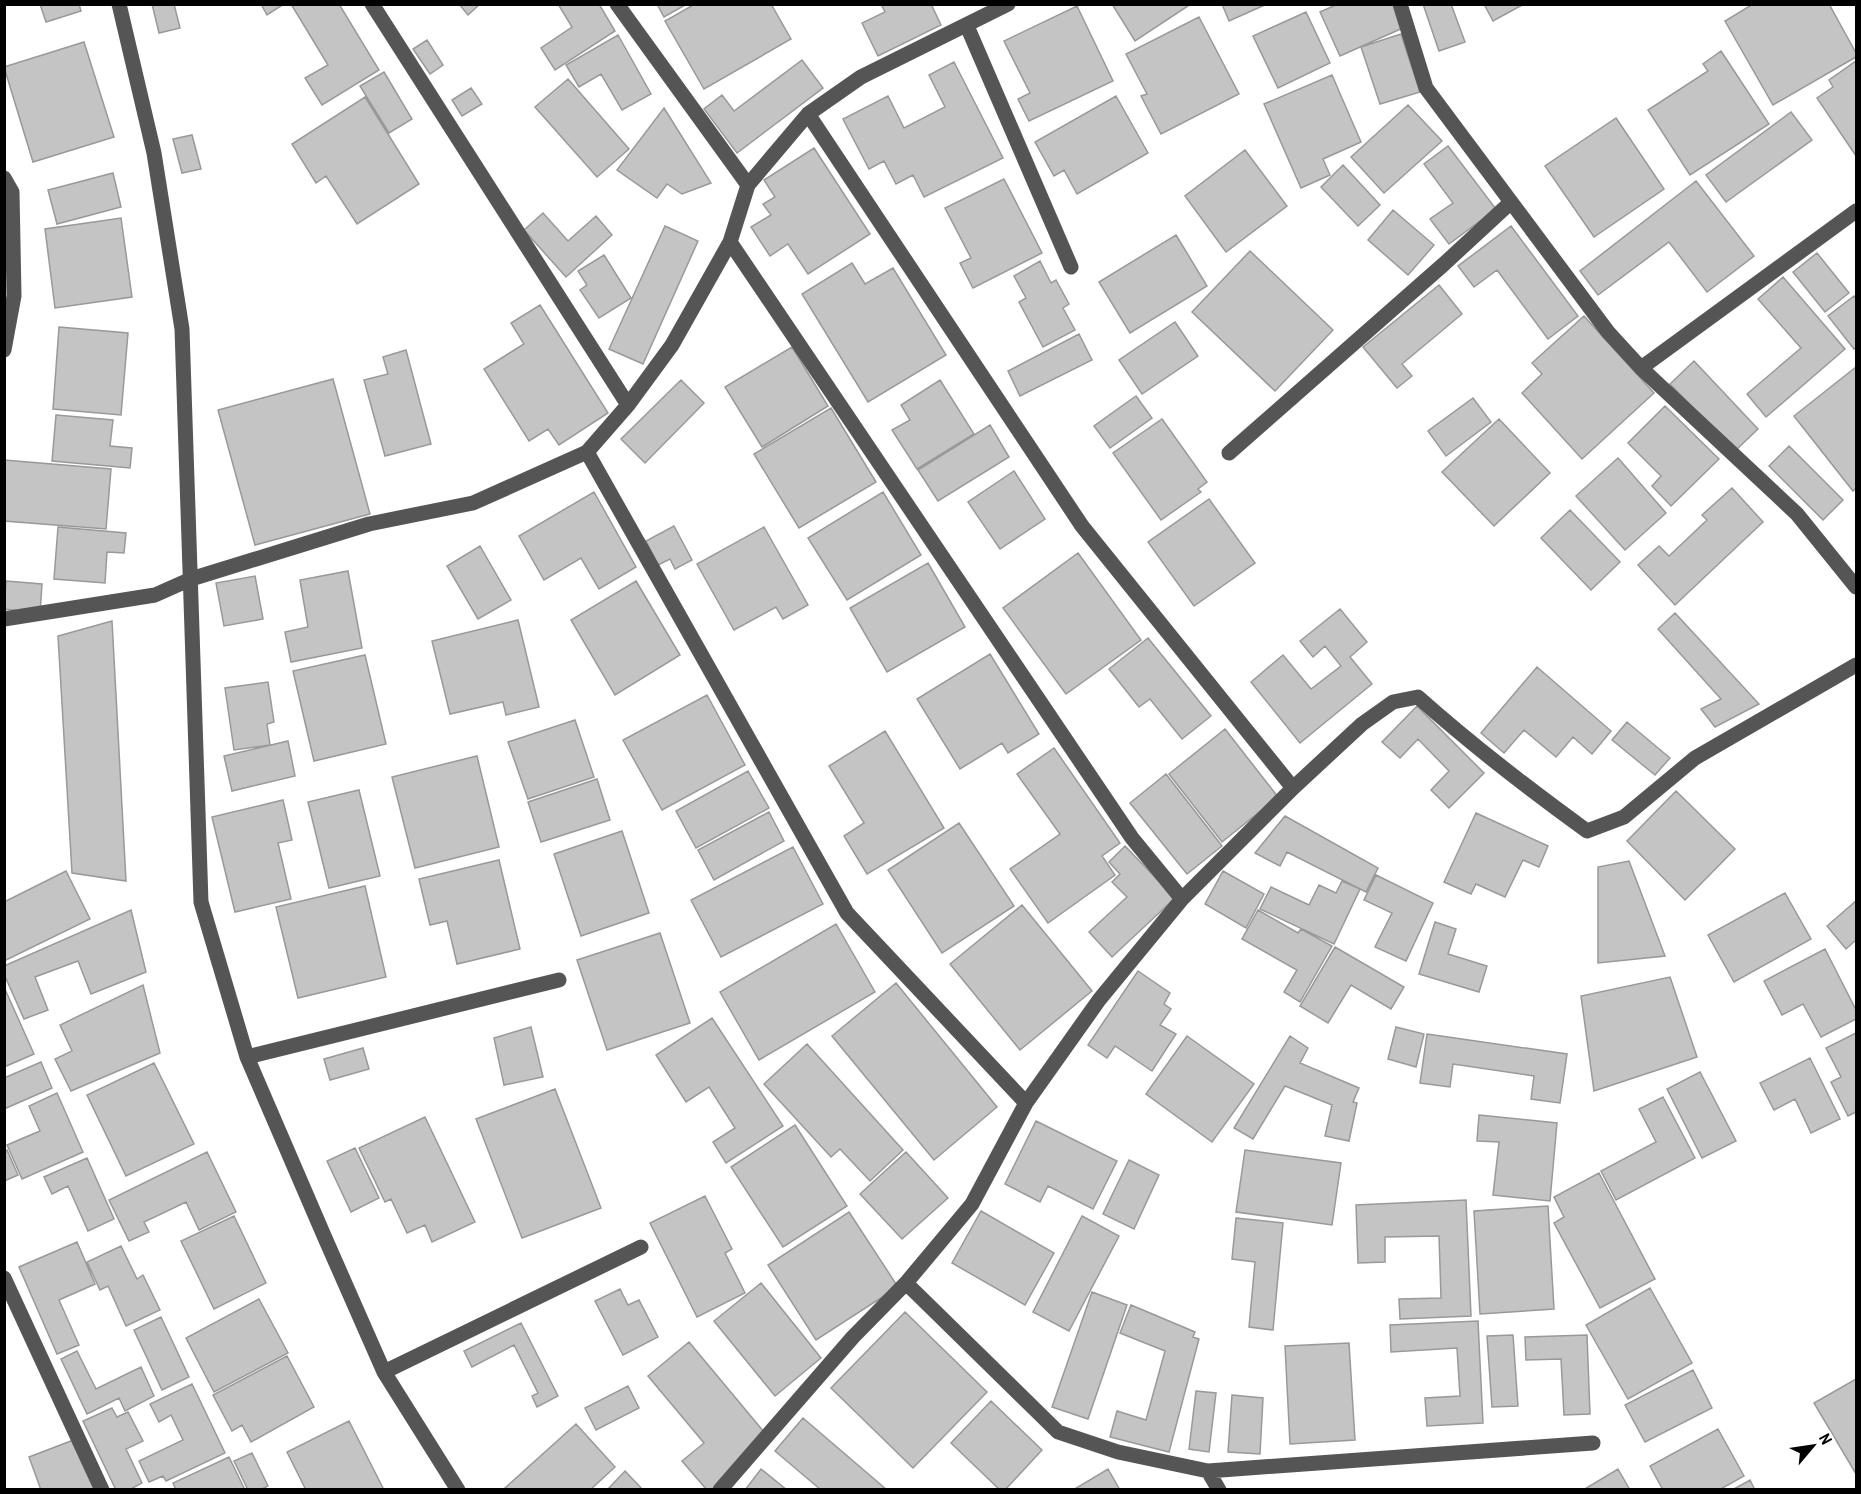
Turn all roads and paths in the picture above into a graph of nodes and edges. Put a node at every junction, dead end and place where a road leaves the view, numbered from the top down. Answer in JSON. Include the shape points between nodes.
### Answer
{"nodes":[{"id":1,"x":118,"y":4,"type":"edge"},
{"id":2,"x":372,"y":4,"type":"edge"},
{"id":3,"x":618,"y":4,"type":"edge"},
{"id":4,"x":1008,"y":4,"type":"edge"},
{"id":5,"x":1400,"y":4,"type":"edge"},
{"id":6,"x":967,"y":26,"type":"junction"},
{"id":7,"x":808,"y":114,"type":"junction"},
{"id":8,"x":4,"y":178,"type":"edge"},
{"id":9,"x":748,"y":185,"type":"junction"},
{"id":10,"x":1510,"y":203,"type":"junction"},
{"id":11,"x":1857,"y":212,"type":"edge"},
{"id":12,"x":730,"y":242,"type":"junction"},
{"id":13,"x":1071,"y":267,"type":"dead end"},
{"id":14,"x":4,"y":350,"type":"edge"},
{"id":15,"x":1641,"y":368,"type":"junction"},
{"id":16,"x":628,"y":405,"type":"junction"},
{"id":17,"x":587,"y":452,"type":"junction"},
{"id":18,"x":1229,"y":453,"type":"dead end"},
{"id":19,"x":191,"y":579,"type":"junction"},
{"id":20,"x":1857,"y":587,"type":"edge"},
{"id":21,"x":4,"y":619,"type":"edge"},
{"id":22,"x":1857,"y":665,"type":"edge"},
{"id":23,"x":1293,"y":788,"type":"junction"},
{"id":24,"x":1182,"y":899,"type":"junction"},
{"id":25,"x":558,"y":980,"type":"dead end"},
{"id":26,"x":247,"y":1057,"type":"junction"},
{"id":27,"x":1026,"y":1103,"type":"junction"},
{"id":28,"x":641,"y":1246,"type":"dead end"},
{"id":29,"x":4,"y":1278,"type":"edge"},
{"id":30,"x":906,"y":1283,"type":"junction"},
{"id":31,"x":384,"y":1372,"type":"junction"},
{"id":32,"x":1593,"y":1443,"type":"dead end"},
{"id":33,"x":1208,"y":1471,"type":"junction"},
{"id":34,"x":102,"y":1490,"type":"edge"},
{"id":35,"x":458,"y":1490,"type":"edge"},
{"id":36,"x":720,"y":1490,"type":"edge"},
{"id":37,"x":1220,"y":1490,"type":"edge"}],
"edges":[{"from":1,"to":19,"type":"street","via":[[154,153],[182,329]]},
{"from":2,"to":16,"type":"street"},
{"from":3,"to":9,"type":"street"},
{"from":4,"to":6,"type":"street"},
{"from":5,"to":10,"type":"street","via":[[1426,88]]},
{"from":6,"to":7,"type":"street","via":[[861,77]]},
{"from":6,"to":13,"type":"street"},
{"from":7,"to":9,"type":"street"},
{"from":7,"to":23,"type":"street","via":[[1082,526]]},
{"from":8,"to":14,"type":"street","via":[[12,192],[14,296]]},
{"from":9,"to":12,"type":"street"},
{"from":10,"to":15,"type":"street","via":[[1608,332]]},
{"from":10,"to":18,"type":"street"},
{"from":11,"to":15,"type":"street"},
{"from":12,"to":16,"type":"street","via":[[672,345]]},
{"from":12,"to":24,"type":"street","via":[[1132,838]]},
{"from":15,"to":20,"type":"street","via":[[1797,514]]},
{"from":16,"to":17,"type":"street"},
{"from":17,"to":19,"type":"street","via":[[473,503],[369,524]]},
{"from":17,"to":27,"type":"street","via":[[847,913]]},
{"from":19,"to":21,"type":"street","via":[[155,595]]},
{"from":19,"to":26,"type":"street","via":[[201,902]]},
{"from":22,"to":23,"type":"street","via":[[1695,758],[1624,817],[1587,831],[1538,796],[1418,697],[1393,702],[1362,724]]},
{"from":23,"to":24,"type":"street"},
{"from":24,"to":27,"type":"street","via":[[1099,1000]]},
{"from":25,"to":26,"type":"street"},
{"from":26,"to":31,"type":"street"},
{"from":27,"to":30,"type":"street","via":[[972,1203]]},
{"from":28,"to":31,"type":"street"},
{"from":29,"to":34,"type":"street"},
{"from":30,"to":33,"type":"street","via":[[1058,1432],[1118,1452]]},
{"from":30,"to":36,"type":"street","via":[[853,1337]]},
{"from":31,"to":35,"type":"street"},
{"from":32,"to":33,"type":"street"},
{"from":33,"to":37,"type":"street"}]}
